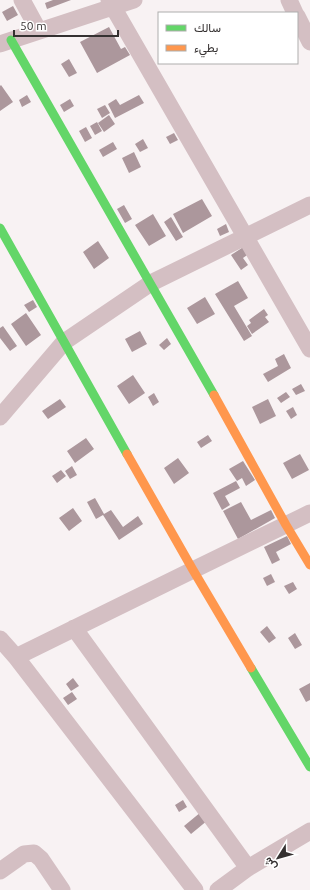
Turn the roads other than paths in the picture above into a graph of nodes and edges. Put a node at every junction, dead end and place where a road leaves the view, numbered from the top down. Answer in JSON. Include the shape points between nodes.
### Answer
{"nodes":[{"id":1,"x":22,"y":0,"type":"edge"},
{"id":2,"x":134,"y":0,"type":"edge"},
{"id":3,"x":289,"y":0,"type":"edge"},
{"id":4,"x":111,"y":3,"type":"edge"},
{"id":5,"x":295,"y":12,"type":"edge"},
{"id":6,"x":298,"y":18,"type":"edge"},
{"id":7,"x":38,"y":31,"type":"junction"},
{"id":8,"x":6,"y":42,"type":"edge"},
{"id":9,"x":310,"y":42,"type":"edge"},
{"id":10,"x":310,"y":205,"type":"edge"},
{"id":11,"x":0,"y":228,"type":"edge"},
{"id":12,"x":246,"y":237,"type":"junction"},
{"id":13,"x":151,"y":283,"type":"junction"},
{"id":14,"x":64,"y":342,"type":"junction"},
{"id":15,"x":310,"y":349,"type":"edge"},
{"id":16,"x":0,"y":417,"type":"edge"},
{"id":17,"x":310,"y":513,"type":"edge"},
{"id":18,"x":286,"y":525,"type":"junction"},
{"id":19,"x":310,"y":565,"type":"edge"},
{"id":20,"x":193,"y":570,"type":"junction"},
{"id":21,"x":74,"y":628,"type":"junction"},
{"id":22,"x":0,"y":639,"type":"edge"},
{"id":23,"x":16,"y":657,"type":"junction"},
{"id":24,"x":310,"y":767,"type":"edge"},
{"id":25,"x":310,"y":831,"type":"edge"},
{"id":26,"x":248,"y":868,"type":"junction"},
{"id":27,"x":0,"y":871,"type":"edge"},
{"id":28,"x":62,"y":890,"type":"edge"},
{"id":29,"x":195,"y":890,"type":"edge"},
{"id":30,"x":218,"y":890,"type":"edge"}],
"edges":[{"from":1,"to":7,"type":"street"},
{"from":2,"to":4,"type":"street"},
{"from":3,"to":5,"type":"street"},
{"from":4,"to":7,"type":"street"},
{"from":4,"to":12,"type":"street"},
{"from":6,"to":9,"type":"street"},
{"from":7,"to":8,"type":"street"},
{"from":8,"to":13,"type":"street"},
{"from":10,"to":12,"type":"street"},
{"from":11,"to":14,"type":"street"},
{"from":12,"to":13,"type":"street"},
{"from":12,"to":15,"type":"street"},
{"from":13,"to":14,"type":"street"},
{"from":13,"to":18,"type":"street"},
{"from":14,"to":16,"type":"street"},
{"from":14,"to":20,"type":"street"},
{"from":17,"to":18,"type":"street"},
{"from":18,"to":19,"type":"street"},
{"from":18,"to":20,"type":"street"},
{"from":20,"to":21,"type":"street"},
{"from":20,"to":24,"type":"street"},
{"from":21,"to":23,"type":"street"},
{"from":21,"to":26,"type":"street"},
{"from":22,"to":23,"type":"street"},
{"from":23,"to":29,"type":"street"},
{"from":25,"to":26,"type":"street"},
{"from":26,"to":30,"type":"street"},
{"from":27,"to":28,"type":"street","via":[[24,854],[34,854],[41,859]]}]}
